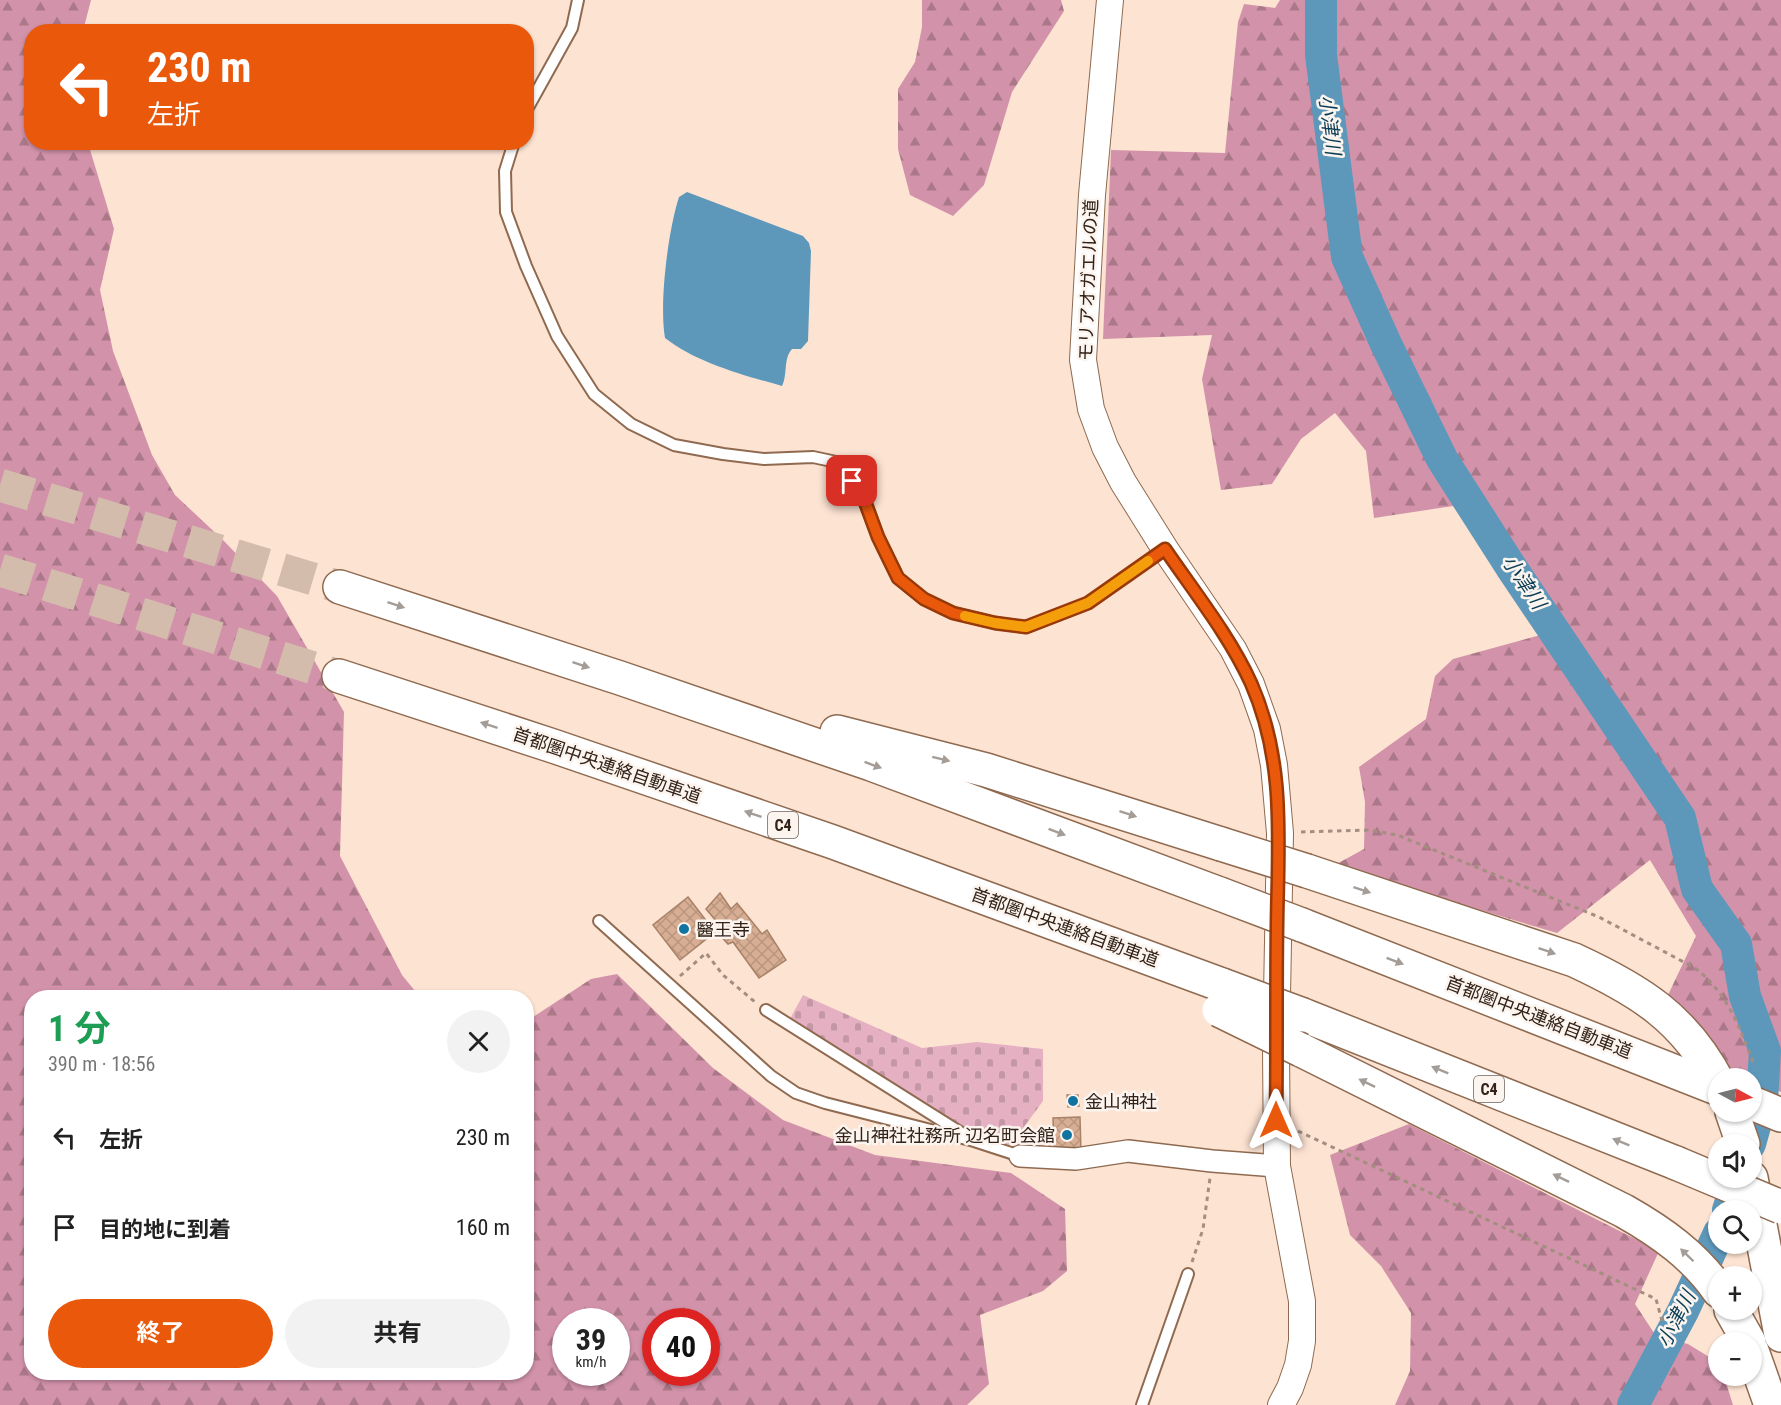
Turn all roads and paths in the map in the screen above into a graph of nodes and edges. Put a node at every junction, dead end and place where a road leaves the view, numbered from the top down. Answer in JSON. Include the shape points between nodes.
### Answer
{"nodes":[{"id":1,"x":578,"y":0,"type":"edge"},
{"id":2,"x":1110,"y":0,"type":"edge"},
{"id":3,"x":534,"y":97,"type":"edge"},
{"id":4,"x":512,"y":150,"type":"edge"},
{"id":5,"x":1165,"y":549,"type":"junction"},
{"id":6,"x":340,"y":587,"type":"tunnel mouth"},
{"id":7,"x":339,"y":676,"type":"tunnel mouth"},
{"id":8,"x":620,"y":678,"type":"junction"},
{"id":9,"x":1280,"y":833,"type":"junction"},
{"id":10,"x":599,"y":921,"type":"dead end"},
{"id":11,"x":670,"y":985,"type":"junction"},
{"id":12,"x":745,"y":994,"type":"dead end"},
{"id":13,"x":1221,"y":997,"type":"junction"},
{"id":14,"x":766,"y":1010,"type":"dead end"},
{"id":15,"x":1755,"y":1067,"type":"dead end"},
{"id":16,"x":1709,"y":1068,"type":"edge"},
{"id":17,"x":1708,"y":1084,"type":"edge"},
{"id":18,"x":1762,"y":1107,"type":"edge"},
{"id":19,"x":1781,"y":1115,"type":"edge"},
{"id":20,"x":1276,"y":1120,"type":"junction"},
{"id":21,"x":974,"y":1141,"type":"junction"},
{"id":22,"x":1020,"y":1156,"type":"joint"},
{"id":23,"x":1212,"y":1161,"type":"junction"},
{"id":24,"x":1277,"y":1166,"type":"junction"},
{"id":25,"x":1754,"y":1188,"type":"edge"},
{"id":26,"x":1781,"y":1207,"type":"edge"},
{"id":27,"x":1188,"y":1274,"type":"joint"},
{"id":28,"x":1708,"y":1278,"type":"edge"},
{"id":29,"x":1662,"y":1321,"type":"dead end"},
{"id":30,"x":1781,"y":1335,"type":"edge"},
{"id":31,"x":1762,"y":1381,"type":"edge"},
{"id":32,"x":1142,"y":1405,"type":"edge"},
{"id":33,"x":1281,"y":1405,"type":"edge"},
{"id":34,"x":1771,"y":1405,"type":"edge"}],
"edges":[{"from":1,"to":3,"type":"lane","via":[[572,28]]},
{"from":2,"to":5,"type":"street","name":"モリアオガエルの道","via":[[1092,195],[1083,360],[1091,409],[1105,447]]},
{"from":4,"to":5,"type":"lane","via":[[505,171],[506,212],[526,266],[557,336],[594,394],[631,424],[674,445],[754,458],[813,457],[841,464],[864,499],[898,578],[924,599],[953,613],[995,623],[1026,627],[1088,603]]},
{"from":5,"to":9,"type":"street","name":"モリアオガエルの道","via":[[1233,649],[1251,684],[1267,729]]},
{"from":6,"to":8,"type":"highway","name":"首都圏中央連絡自動車道","one_way":true},
{"from":13,"to":7,"type":"highway","name":"首都圏中央連絡自動車道","number":"C4","one_way":true,"via":[[833,842]]},
{"from":8,"to":16,"type":"highway","one_way":true,"bridge":true,"via":[[986,770],[1574,960],[1643,996],[1669,1016]]},
{"from":8,"to":17,"type":"highway","name":"首都圏中央連絡自動車道","one_way":true,"bridge":true,"via":[[871,764],[1220,894]]},
{"from":9,"to":15,"type":"path","via":[[1369,830],[1398,836],[1599,917],[1708,978],[1730,1007]]},
{"from":9,"to":20,"type":"street","name":"モリアオガエルの道"},
{"from":10,"to":11,"type":"lane"},
{"from":11,"to":12,"type":"path","via":[[706,953]]},
{"from":11,"to":21,"type":"lane","via":[[771,1076],[796,1093]]},
{"from":26,"to":13,"type":"highway","name":"首都圏中央連絡自動車道","number":"C4","one_way":true,"bridge":true,"via":[[1304,1015]]},
{"from":28,"to":13,"type":"highway","one_way":true,"bridge":true,"via":[[1692,1259],[1649,1225],[1301,1050]]},
{"from":14,"to":21,"type":"lane"},
{"from":18,"to":19,"type":"highway"},
{"from":20,"to":24,"type":"street","name":"モリアオガエルの道"},
{"from":20,"to":29,"type":"path","via":[[1656,1299]]},
{"from":21,"to":22,"type":"lane"},
{"from":22,"to":23,"type":"street","via":[[1076,1159],[1128,1151]]},
{"from":23,"to":24,"type":"street"},
{"from":23,"to":27,"type":"path","via":[[1203,1229]]},
{"from":24,"to":33,"type":"street","name":"モリアオガエルの道","via":[[1302,1301],[1298,1365]]},
{"from":25,"to":30,"type":"highway"},
{"from":27,"to":32,"type":"lane"},
{"from":31,"to":34,"type":"highway"}]}
